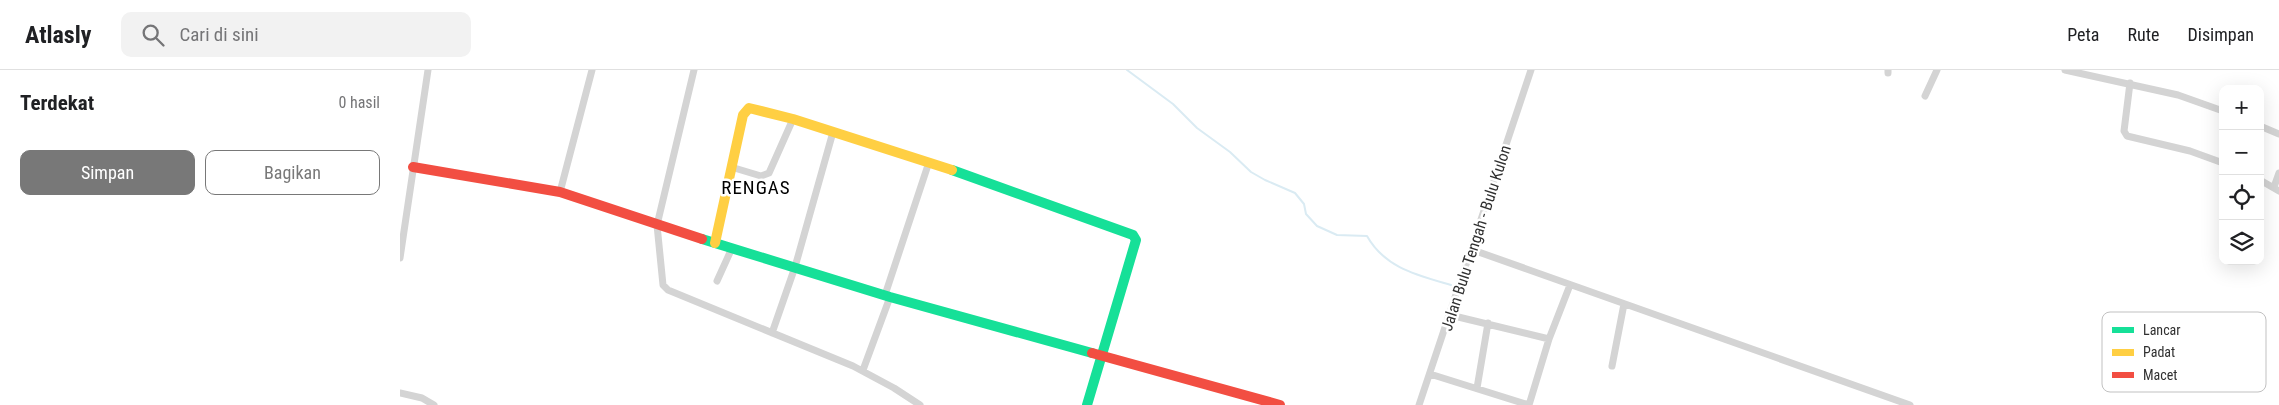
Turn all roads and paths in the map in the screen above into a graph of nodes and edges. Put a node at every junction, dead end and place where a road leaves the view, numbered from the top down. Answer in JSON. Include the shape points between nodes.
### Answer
{"nodes":[{"id":1,"x":428,"y":70,"type":"edge"},
{"id":2,"x":592,"y":70,"type":"edge"},
{"id":3,"x":694,"y":70,"type":"edge"},
{"id":4,"x":1531,"y":70,"type":"edge"},
{"id":5,"x":1937,"y":70,"type":"edge"},
{"id":6,"x":2065,"y":70,"type":"edge"},
{"id":7,"x":2130,"y":83,"type":"junction"},
{"id":8,"x":1925,"y":96,"type":"dead end"},
{"id":9,"x":2219,"y":110,"type":"edge"},
{"id":10,"x":793,"y":119,"type":"junction"},
{"id":11,"x":2264,"y":128,"type":"edge"},
{"id":12,"x":834,"y":132,"type":"junction"},
{"id":13,"x":2279,"y":134,"type":"edge"},
{"id":14,"x":929,"y":162,"type":"junction"},
{"id":15,"x":2219,"y":162,"type":"edge"},
{"id":16,"x":413,"y":167,"type":"junction"},
{"id":17,"x":731,"y":168,"type":"junction"},
{"id":18,"x":2279,"y":173,"type":"edge"},
{"id":19,"x":2264,"y":182,"type":"edge"},
{"id":20,"x":2277,"y":189,"type":"edge"},
{"id":21,"x":560,"y":192,"type":"junction"},
{"id":22,"x":657,"y":225,"type":"junction"},
{"id":23,"x":714,"y":243,"type":"junction"},
{"id":24,"x":732,"y":248,"type":"junction"},
{"id":25,"x":1473,"y":250,"type":"junction"},
{"id":26,"x":400,"y":258,"type":"edge"},
{"id":27,"x":795,"y":267,"type":"junction"},
{"id":28,"x":717,"y":281,"type":"dead end"},
{"id":29,"x":1570,"y":285,"type":"junction"},
{"id":30,"x":888,"y":296,"type":"junction"},
{"id":31,"x":1624,"y":304,"type":"junction"},
{"id":32,"x":1450,"y":315,"type":"junction"},
{"id":33,"x":1488,"y":324,"type":"junction"},
{"id":34,"x":772,"y":333,"type":"junction"},
{"id":35,"x":1549,"y":339,"type":"junction"},
{"id":36,"x":1101,"y":355,"type":"junction"},
{"id":37,"x":1612,"y":366,"type":"dead end"},
{"id":38,"x":863,"y":370,"type":"junction"},
{"id":39,"x":1430,"y":374,"type":"junction"},
{"id":40,"x":1477,"y":388,"type":"junction"},
{"id":41,"x":400,"y":393,"type":"edge"},
{"id":42,"x":434,"y":405,"type":"edge"},
{"id":43,"x":920,"y":405,"type":"edge"},
{"id":44,"x":1087,"y":405,"type":"edge"},
{"id":45,"x":1280,"y":405,"type":"edge"},
{"id":46,"x":1419,"y":405,"type":"edge"},
{"id":47,"x":1529,"y":405,"type":"edge"},
{"id":48,"x":1910,"y":405,"type":"edge"}],
"edges":[{"from":1,"to":16,"type":"street"},
{"from":2,"to":21,"type":"street"},
{"from":3,"to":22,"type":"street"},
{"from":4,"to":25,"type":"street","name":"Jalan Bulu Tengah - Bulu Kulon"},
{"from":5,"to":8,"type":"street"},
{"from":6,"to":7,"type":"street"},
{"from":7,"to":9,"type":"street"},
{"from":7,"to":15,"type":"street","via":[[2126,136]]},
{"from":10,"to":12,"type":"street"},
{"from":10,"to":17,"type":"street","via":[[769,174],[761,176]]},
{"from":10,"to":17,"type":"street","via":[[754,108],[745,110]]},
{"from":11,"to":13,"type":"street"},
{"from":12,"to":14,"type":"street"},
{"from":12,"to":27,"type":"street"},
{"from":14,"to":30,"type":"street"},
{"from":14,"to":36,"type":"street","via":[[1135,237]]},
{"from":16,"to":21,"type":"street"},
{"from":16,"to":26,"type":"street"},
{"from":17,"to":23,"type":"street"},
{"from":18,"to":20,"type":"street"},
{"from":19,"to":20,"type":"street"},
{"from":21,"to":22,"type":"street"},
{"from":22,"to":23,"type":"street"},
{"from":22,"to":34,"type":"street","via":[[661,282],[665,288]]},
{"from":23,"to":24,"type":"street"},
{"from":24,"to":27,"type":"street"},
{"from":24,"to":28,"type":"street"},
{"from":25,"to":29,"type":"street"},
{"from":25,"to":32,"type":"street","name":"Jalan Bulu Tengah - Bulu Kulon"},
{"from":27,"to":30,"type":"street"},
{"from":27,"to":34,"type":"street"},
{"from":29,"to":31,"type":"street"},
{"from":29,"to":35,"type":"street"},
{"from":30,"to":36,"type":"street"},
{"from":30,"to":38,"type":"street"},
{"from":31,"to":37,"type":"street"},
{"from":31,"to":48,"type":"street"},
{"from":32,"to":33,"type":"street"},
{"from":32,"to":39,"type":"street","name":"Jalan Bulu Tengah - Bulu Kulon"},
{"from":33,"to":35,"type":"street"},
{"from":33,"to":40,"type":"street"},
{"from":34,"to":38,"type":"street"},
{"from":35,"to":47,"type":"street"},
{"from":36,"to":44,"type":"street"},
{"from":36,"to":45,"type":"street"},
{"from":38,"to":43,"type":"street"},
{"from":39,"to":40,"type":"street"},
{"from":39,"to":46,"type":"street","name":"Jalan Bulu Tengah - Bulu Kulon"},
{"from":40,"to":47,"type":"street"},
{"from":41,"to":42,"type":"street","via":[[422,398]]}]}
